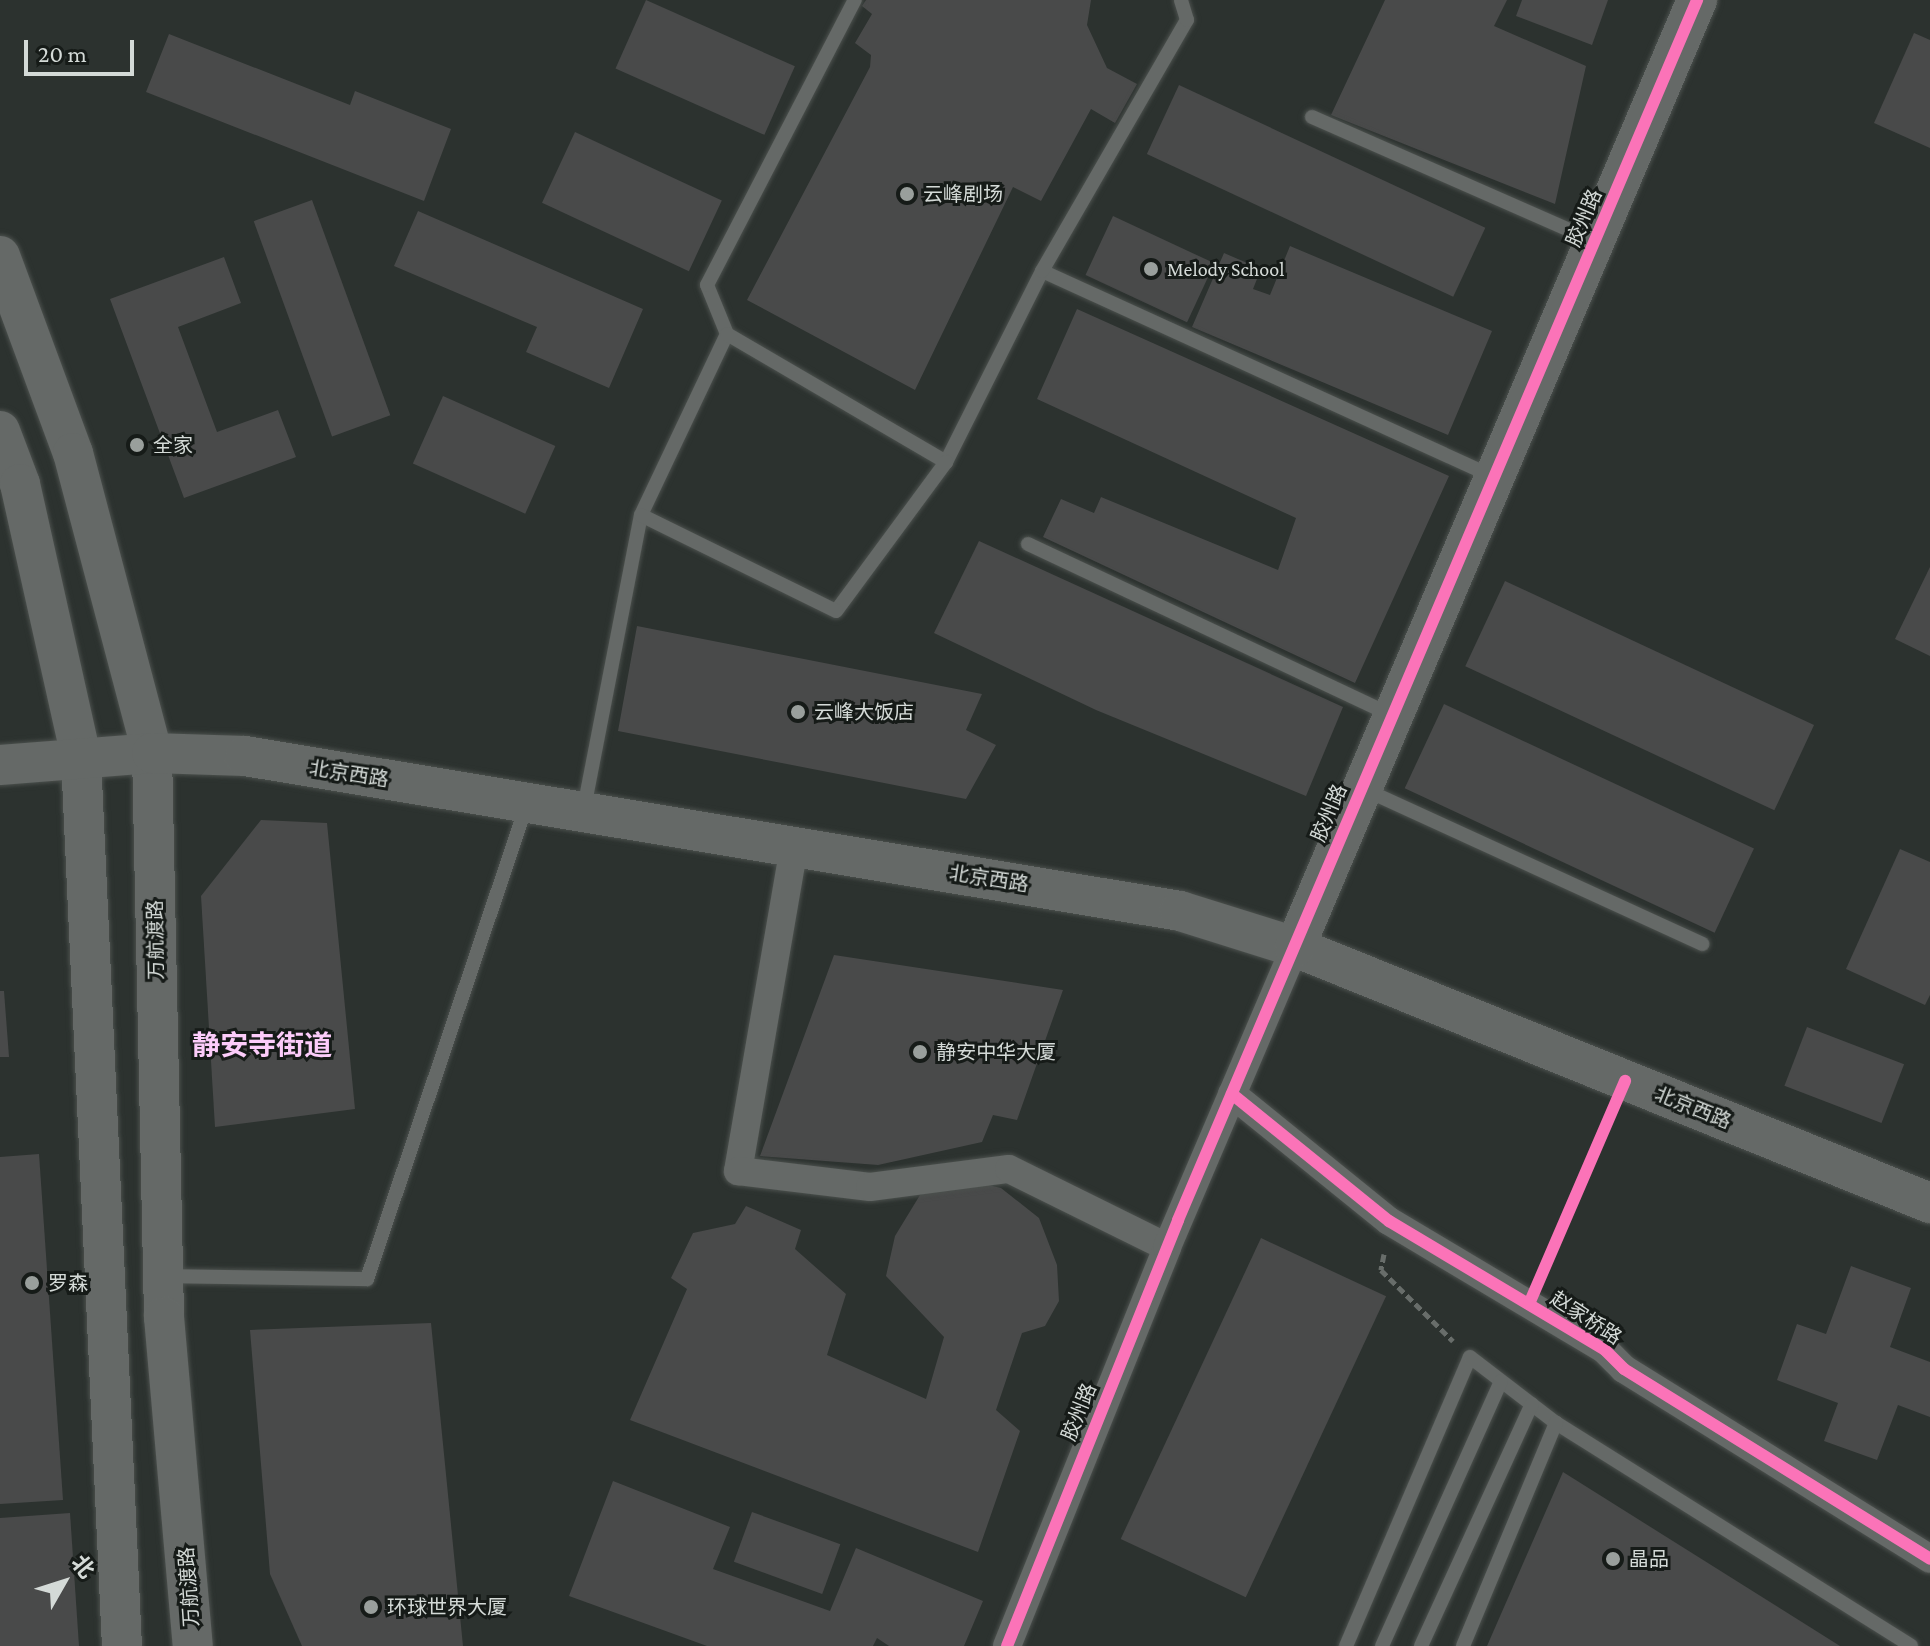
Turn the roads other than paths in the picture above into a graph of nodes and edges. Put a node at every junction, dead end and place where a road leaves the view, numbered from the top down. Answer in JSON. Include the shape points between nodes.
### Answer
{"nodes":[{"id":1,"x":855,"y":0,"type":"edge"},
{"id":2,"x":1181,"y":0,"type":"edge"},
{"id":3,"x":1697,"y":0,"type":"edge"},
{"id":4,"x":1312,"y":117,"type":"dead end"},
{"id":5,"x":1596,"y":241,"type":"junction"},
{"id":6,"x":0,"y":256,"type":"edge"},
{"id":7,"x":1042,"y":271,"type":"junction"},
{"id":8,"x":727,"y":334,"type":"junction"},
{"id":9,"x":0,"y":431,"type":"edge"},
{"id":10,"x":946,"y":462,"type":"junction"},
{"id":11,"x":1496,"y":478,"type":"junction"},
{"id":12,"x":641,"y":515,"type":"junction"},
{"id":13,"x":1028,"y":544,"type":"dead end"},
{"id":14,"x":1392,"y":715,"type":"junction"},
{"id":15,"x":152,"y":753,"type":"junction"},
{"id":16,"x":81,"y":758,"type":"junction"},
{"id":17,"x":0,"y":765,"type":"edge"},
{"id":18,"x":1362,"y":789,"type":"junction"},
{"id":19,"x":528,"y":803,"type":"junction"},
{"id":20,"x":583,"y":812,"type":"junction"},
{"id":21,"x":794,"y":847,"type":"junction"},
{"id":22,"x":1702,"y":944,"type":"dead end"},
{"id":23,"x":1295,"y":947,"type":"junction"},
{"id":24,"x":1232,"y":1094,"type":"junction"},
{"id":25,"x":1930,"y":1203,"type":"edge"},
{"id":26,"x":1167,"y":1247,"type":"junction"},
{"id":27,"x":163,"y":1276,"type":"junction"},
{"id":28,"x":1501,"y":1381,"type":"junction"},
{"id":29,"x":1532,"y":1404,"type":"junction"},
{"id":30,"x":1556,"y":1423,"type":"junction"},
{"id":31,"x":1930,"y":1559,"type":"edge"},
{"id":32,"x":122,"y":1646,"type":"edge"},
{"id":33,"x":193,"y":1646,"type":"edge"},
{"id":34,"x":1007,"y":1646,"type":"edge"},
{"id":35,"x":1346,"y":1646,"type":"edge"},
{"id":36,"x":1382,"y":1646,"type":"edge"},
{"id":37,"x":1421,"y":1646,"type":"edge"},
{"id":38,"x":1463,"y":1646,"type":"edge"},
{"id":39,"x":1911,"y":1646,"type":"edge"}],
"edges":[{"from":1,"to":8,"type":"lane","via":[[707,285]]},
{"from":2,"to":7,"type":"lane","via":[[1187,20]]},
{"from":3,"to":5,"type":"main road","name":"胶州路"},
{"from":4,"to":5,"type":"lane"},
{"from":5,"to":11,"type":"main road","name":"胶州路"},
{"from":6,"to":15,"type":"main road","name":"万航渡路","via":[[73,453]]},
{"from":7,"to":10,"type":"lane"},
{"from":7,"to":11,"type":"lane"},
{"from":8,"to":10,"type":"lane"},
{"from":8,"to":12,"type":"lane"},
{"from":9,"to":16,"type":"main road","via":[[20,484]]},
{"from":10,"to":12,"type":"lane","via":[[836,611]]},
{"from":11,"to":14,"type":"main road","name":"胶州路"},
{"from":12,"to":20,"type":"lane"},
{"from":13,"to":14,"type":"lane"},
{"from":14,"to":18,"type":"main road","name":"胶州路"},
{"from":15,"to":16,"type":"main road","name":"北京西路"},
{"from":15,"to":19,"type":"main road","name":"北京西路","via":[[245,756]]},
{"from":15,"to":27,"type":"main road","name":"万航渡路"},
{"from":16,"to":17,"type":"main road","name":"北京西路"},
{"from":16,"to":32,"type":"main road"},
{"from":18,"to":22,"type":"lane"},
{"from":18,"to":23,"type":"main road","name":"胶州路"},
{"from":19,"to":20,"type":"main road","name":"北京西路"},
{"from":19,"to":27,"type":"lane","via":[[367,1279]]},
{"from":20,"to":21,"type":"main road","name":"北京西路"},
{"from":21,"to":23,"type":"main road","name":"北京西路","via":[[1180,911]]},
{"from":21,"to":26,"type":"street","via":[[738,1171],[870,1187],[1009,1169]]},
{"from":23,"to":24,"type":"street","name":"胶州路"},
{"from":23,"to":25,"type":"main road","name":"北京西路"},
{"from":24,"to":26,"type":"street","name":"胶州路"},
{"from":24,"to":31,"type":"street","name":"赵家桥路","via":[[1389,1221],[1605,1350],[1624,1369]]},
{"from":26,"to":34,"type":"street","name":"胶州路"},
{"from":27,"to":33,"type":"main road","name":"万航渡路"},
{"from":28,"to":29,"type":"lane"},
{"from":28,"to":35,"type":"lane","via":[[1470,1357]]},
{"from":28,"to":36,"type":"lane"},
{"from":29,"to":30,"type":"lane"},
{"from":29,"to":37,"type":"lane"},
{"from":30,"to":38,"type":"lane"},
{"from":30,"to":39,"type":"lane"}]}
